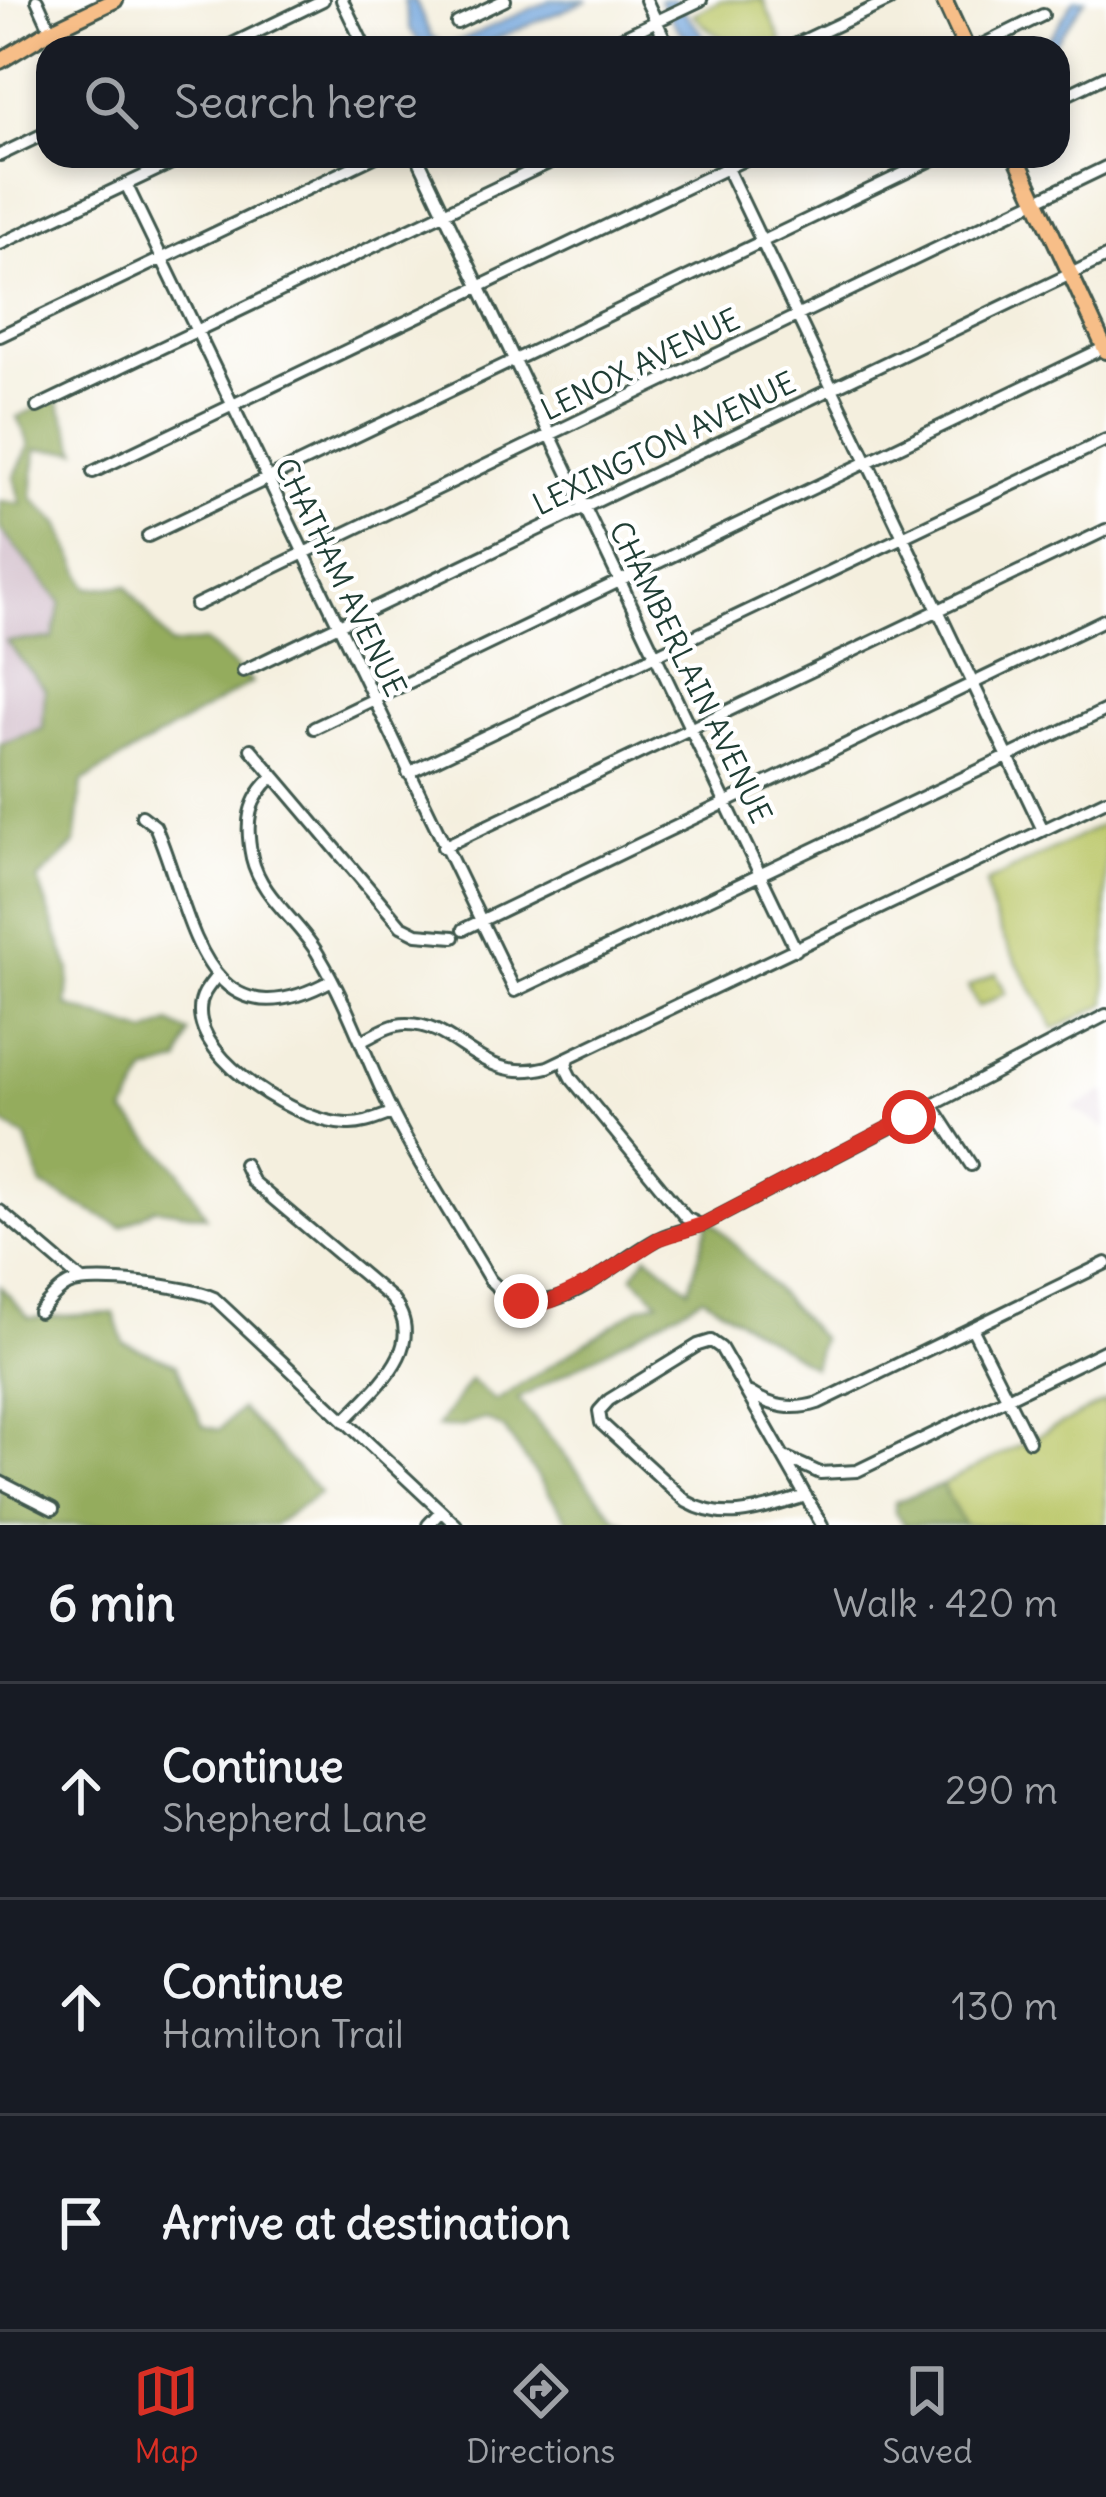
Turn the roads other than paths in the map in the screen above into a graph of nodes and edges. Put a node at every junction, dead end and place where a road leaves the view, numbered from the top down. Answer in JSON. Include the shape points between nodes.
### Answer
{"nodes":[{"id":1,"x":37,"y":0,"type":"edge"},
{"id":2,"x":116,"y":0,"type":"edge"},
{"id":3,"x":323,"y":0,"type":"edge"},
{"id":4,"x":342,"y":0,"type":"edge"},
{"id":5,"x":505,"y":0,"type":"edge"},
{"id":6,"x":646,"y":0,"type":"edge"},
{"id":7,"x":701,"y":0,"type":"edge"},
{"id":8,"x":890,"y":0,"type":"edge"},
{"id":9,"x":944,"y":0,"type":"edge"},
{"id":10,"x":1043,"y":15,"type":"dead end"},
{"id":11,"x":661,"y":18,"type":"junction"},
{"id":12,"x":457,"y":23,"type":"dead end"},
{"id":13,"x":51,"y":31,"type":"junction"},
{"id":14,"x":42,"y":36,"type":"edge"},
{"id":15,"x":249,"y":36,"type":"edge"},
{"id":16,"x":359,"y":36,"type":"edge"},
{"id":17,"x":624,"y":36,"type":"edge"},
{"id":18,"x":666,"y":36,"type":"edge"},
{"id":19,"x":814,"y":36,"type":"edge"},
{"id":20,"x":960,"y":36,"type":"edge"},
{"id":21,"x":1000,"y":36,"type":"edge"},
{"id":22,"x":36,"y":40,"type":"edge"},
{"id":23,"x":0,"y":61,"type":"edge"},
{"id":24,"x":1106,"y":76,"type":"edge"},
{"id":25,"x":1070,"y":94,"type":"edge"},
{"id":26,"x":36,"y":138,"type":"edge"},
{"id":27,"x":0,"y":155,"type":"edge"},
{"id":28,"x":1106,"y":167,"type":"edge"},
{"id":29,"x":160,"y":168,"type":"edge"},
{"id":30,"x":351,"y":168,"type":"edge"},
{"id":31,"x":423,"y":168,"type":"edge"},
{"id":32,"x":537,"y":168,"type":"edge"},
{"id":33,"x":712,"y":168,"type":"edge"},
{"id":34,"x":727,"y":168,"type":"edge"},
{"id":35,"x":915,"y":168,"type":"edge"},
{"id":36,"x":1021,"y":168,"type":"edge"},
{"id":37,"x":126,"y":184,"type":"junction"},
{"id":38,"x":1036,"y":200,"type":"junction"},
{"id":39,"x":444,"y":213,"type":"junction"},
{"id":40,"x":762,"y":242,"type":"junction"},
{"id":41,"x":0,"y":244,"type":"edge"},
{"id":42,"x":1106,"y":257,"type":"edge"},
{"id":43,"x":162,"y":259,"type":"junction"},
{"id":44,"x":1070,"y":274,"type":"junction"},
{"id":45,"x":479,"y":287,"type":"junction"},
{"id":46,"x":798,"y":315,"type":"junction"},
{"id":47,"x":197,"y":333,"type":"junction"},
{"id":48,"x":0,"y":336,"type":"edge"},
{"id":49,"x":1106,"y":349,"type":"edge"},
{"id":50,"x":514,"y":361,"type":"junction"},
{"id":51,"x":833,"y":388,"type":"junction"},
{"id":52,"x":232,"y":406,"type":"junction"},
{"id":53,"x":37,"y":407,"type":"dead end"},
{"id":54,"x":550,"y":435,"type":"junction"},
{"id":55,"x":1106,"y":440,"type":"edge"},
{"id":56,"x":868,"y":463,"type":"junction"},
{"id":57,"x":93,"y":472,"type":"dead end"},
{"id":58,"x":267,"y":479,"type":"junction"},
{"id":59,"x":585,"y":508,"type":"junction"},
{"id":60,"x":1106,"y":530,"type":"edge"},
{"id":61,"x":148,"y":536,"type":"dead end"},
{"id":62,"x":903,"y":537,"type":"junction"},
{"id":63,"x":303,"y":553,"type":"junction"},
{"id":64,"x":621,"y":581,"type":"junction"},
{"id":65,"x":196,"y":605,"type":"dead end"},
{"id":66,"x":938,"y":610,"type":"junction"},
{"id":67,"x":1106,"y":620,"type":"edge"},
{"id":68,"x":338,"y":626,"type":"junction"},
{"id":69,"x":656,"y":655,"type":"junction"},
{"id":70,"x":243,"y":671,"type":"dead end"},
{"id":71,"x":973,"y":683,"type":"junction"},
{"id":72,"x":373,"y":700,"type":"junction"},
{"id":73,"x":1106,"y":710,"type":"edge"},
{"id":74,"x":314,"y":728,"type":"dead end"},
{"id":75,"x":692,"y":729,"type":"junction"},
{"id":76,"x":250,"y":749,"type":"dead end"},
{"id":77,"x":1009,"y":757,"type":"junction"},
{"id":78,"x":408,"y":773,"type":"junction"},
{"id":79,"x":274,"y":776,"type":"junction"},
{"id":80,"x":1106,"y":800,"type":"edge"},
{"id":81,"x":727,"y":802,"type":"junction"},
{"id":82,"x":142,"y":816,"type":"dead end"},
{"id":83,"x":1043,"y":830,"type":"junction"},
{"id":84,"x":443,"y":847,"type":"junction"},
{"id":85,"x":762,"y":876,"type":"junction"},
{"id":86,"x":480,"y":921,"type":"junction"},
{"id":87,"x":796,"y":950,"type":"junction"},
{"id":88,"x":216,"y":977,"type":"junction"},
{"id":89,"x":332,"y":980,"type":"junction"},
{"id":90,"x":1106,"y":1015,"type":"edge"},
{"id":91,"x":362,"y":1041,"type":"junction"},
{"id":92,"x":570,"y":1057,"type":"junction"},
{"id":93,"x":932,"y":1105,"type":"junction"},
{"id":94,"x":392,"y":1113,"type":"junction"},
{"id":95,"x":244,"y":1164,"type":"dead end"},
{"id":96,"x":971,"y":1166,"type":"dead end"},
{"id":97,"x":0,"y":1211,"type":"edge"},
{"id":98,"x":700,"y":1225,"type":"junction"},
{"id":99,"x":1106,"y":1262,"type":"edge"},
{"id":100,"x":84,"y":1280,"type":"junction"},
{"id":101,"x":39,"y":1312,"type":"dead end"},
{"id":102,"x":972,"y":1328,"type":"junction"},
{"id":103,"x":1106,"y":1350,"type":"edge"},
{"id":104,"x":745,"y":1390,"type":"junction"},
{"id":105,"x":1007,"y":1398,"type":"junction"},
{"id":106,"x":344,"y":1421,"type":"junction"},
{"id":107,"x":1029,"y":1441,"type":"dead end"},
{"id":108,"x":783,"y":1455,"type":"junction"},
{"id":109,"x":0,"y":1482,"type":"edge"},
{"id":110,"x":806,"y":1496,"type":"junction"},
{"id":111,"x":53,"y":1509,"type":"dead end"},
{"id":112,"x":441,"y":1511,"type":"junction"},
{"id":113,"x":428,"y":1525,"type":"edge"},
{"id":114,"x":456,"y":1525,"type":"edge"},
{"id":115,"x":822,"y":1525,"type":"edge"}],
"edges":[{"from":1,"to":13,"type":"street"},
{"from":2,"to":13,"type":"main road"},
{"from":3,"to":15,"type":"street"},
{"from":4,"to":16,"type":"street"},
{"from":5,"to":12,"type":"street"},
{"from":6,"to":11,"type":"street"},
{"from":7,"to":11,"type":"street"},
{"from":8,"to":19,"type":"street"},
{"from":9,"to":20,"type":"main road"},
{"from":10,"to":21,"type":"street"},
{"from":11,"to":17,"type":"street"},
{"from":11,"to":18,"type":"street"},
{"from":13,"to":14,"type":"main road"},
{"from":22,"to":23,"type":"main road"},
{"from":24,"to":25,"type":"street"},
{"from":26,"to":27,"type":"street"},
{"from":28,"to":38,"type":"street","name":"LENOX AVENUE"},
{"from":29,"to":37,"type":"street"},
{"from":30,"to":43,"type":"street"},
{"from":31,"to":39,"type":"street","name":"CHAMBERLAIN AVENUE"},
{"from":32,"to":39,"type":"street"},
{"from":33,"to":45,"type":"street"},
{"from":34,"to":40,"type":"street"},
{"from":35,"to":40,"type":"street"},
{"from":36,"to":38,"type":"main road"},
{"from":37,"to":41,"type":"street"},
{"from":37,"to":43,"type":"street","name":"CHATHAM AVENUE"},
{"from":38,"to":44,"type":"main road"},
{"from":38,"to":46,"type":"street","name":"LENOX AVENUE"},
{"from":39,"to":45,"type":"street","name":"CHAMBERLAIN AVENUE"},
{"from":39,"to":47,"type":"street"},
{"from":40,"to":46,"type":"street"},
{"from":40,"to":50,"type":"street"},
{"from":42,"to":44,"type":"street","name":"LEXINGTON AVENUE"},
{"from":43,"to":47,"type":"street","name":"CHATHAM AVENUE"},
{"from":43,"to":48,"type":"street"},
{"from":44,"to":49,"type":"main road"},
{"from":44,"to":51,"type":"street","name":"LEXINGTON AVENUE"},
{"from":45,"to":50,"type":"street","name":"CHAMBERLAIN AVENUE"},
{"from":45,"to":52,"type":"street"},
{"from":46,"to":51,"type":"street"},
{"from":46,"to":54,"type":"street","name":"LENOX AVENUE"},
{"from":47,"to":52,"type":"street","name":"CHATHAM AVENUE"},
{"from":47,"to":53,"type":"street"},
{"from":49,"to":56,"type":"street"},
{"from":50,"to":54,"type":"street","name":"CHAMBERLAIN AVENUE"},
{"from":50,"to":58,"type":"street"},
{"from":51,"to":56,"type":"street"},
{"from":51,"to":59,"type":"street","name":"LEXINGTON AVENUE"},
{"from":52,"to":57,"type":"street"},
{"from":52,"to":58,"type":"street","name":"CHATHAM AVENUE"},
{"from":54,"to":59,"type":"street","name":"CHAMBERLAIN AVENUE"},
{"from":54,"to":63,"type":"street","name":"LENOX AVENUE"},
{"from":55,"to":62,"type":"street"},
{"from":56,"to":62,"type":"street"},
{"from":56,"to":64,"type":"street"},
{"from":58,"to":61,"type":"street"},
{"from":58,"to":63,"type":"street","name":"CHATHAM AVENUE"},
{"from":59,"to":64,"type":"street","name":"CHAMBERLAIN AVENUE"},
{"from":59,"to":68,"type":"street","name":"LEXINGTON AVENUE"},
{"from":60,"to":66,"type":"street"},
{"from":62,"to":66,"type":"street"},
{"from":62,"to":69,"type":"street"},
{"from":63,"to":65,"type":"street","name":"LENOX AVENUE"},
{"from":63,"to":68,"type":"street","name":"CHATHAM AVENUE"},
{"from":64,"to":69,"type":"street","name":"CHAMBERLAIN AVENUE"},
{"from":64,"to":72,"type":"street"},
{"from":66,"to":71,"type":"street"},
{"from":66,"to":75,"type":"street"},
{"from":67,"to":71,"type":"street"},
{"from":68,"to":70,"type":"street","name":"LEXINGTON AVENUE"},
{"from":68,"to":72,"type":"street","name":"CHATHAM AVENUE"},
{"from":69,"to":75,"type":"street","name":"CHAMBERLAIN AVENUE"},
{"from":69,"to":78,"type":"street"},
{"from":71,"to":77,"type":"street"},
{"from":71,"to":81,"type":"street"},
{"from":72,"to":74,"type":"street"},
{"from":72,"to":78,"type":"street","name":"CHATHAM AVENUE"},
{"from":73,"to":77,"type":"street"},
{"from":75,"to":81,"type":"street","name":"CHAMBERLAIN AVENUE"},
{"from":75,"to":84,"type":"street"},
{"from":76,"to":79,"type":"street"},
{"from":77,"to":83,"type":"street"},
{"from":77,"to":85,"type":"street"},
{"from":78,"to":84,"type":"street","name":"CHATHAM AVENUE"},
{"from":79,"to":86,"type":"street","via":[[401,926],[417,934],[459,933]]},
{"from":79,"to":89,"type":"street","via":[[250,807],[254,866]]},
{"from":80,"to":83,"type":"street"},
{"from":81,"to":85,"type":"street","name":"CHAMBERLAIN AVENUE"},
{"from":81,"to":86,"type":"street"},
{"from":82,"to":88,"type":"street","via":[[159,834]]},
{"from":83,"to":87,"type":"street"},
{"from":84,"to":86,"type":"street","name":"CHATHAM AVENUE"},
{"from":85,"to":86,"type":"street","name":"CHATHAM AVENUE","via":[[520,991]]},
{"from":85,"to":87,"type":"street","name":"CHAMBERLAIN AVENUE"},
{"from":87,"to":92,"type":"street"},
{"from":88,"to":89,"type":"street","via":[[268,1001],[300,997]]},
{"from":88,"to":94,"type":"street","via":[[200,1003],[202,1028],[258,1090],[338,1124]]},
{"from":89,"to":91,"type":"street"},
{"from":90,"to":93,"type":"street"},
{"from":91,"to":92,"type":"street","via":[[410,1024],[509,1070],[538,1070]]},
{"from":91,"to":94,"type":"street"},
{"from":92,"to":98,"type":"street","via":[[572,1078]]},
{"from":93,"to":96,"type":"street"},
{"from":93,"to":98,"type":"street"},
{"from":94,"to":98,"type":"street","via":[[490,1280],[512,1299],[551,1301],[658,1239]]},
{"from":95,"to":106,"type":"street","via":[[252,1181],[391,1298],[404,1319],[403,1353]]},
{"from":97,"to":100,"type":"street"},
{"from":99,"to":102,"type":"street"},
{"from":100,"to":101,"type":"street","via":[[65,1286]]},
{"from":100,"to":106,"type":"street","via":[[172,1286],[214,1298]]},
{"from":102,"to":104,"type":"street","via":[[809,1406],[777,1406]]},
{"from":102,"to":105,"type":"street"},
{"from":103,"to":105,"type":"street"},
{"from":104,"to":108,"type":"street"},
{"from":104,"to":110,"type":"street","via":[[717,1344],[705,1341],[605,1403],[601,1423],[702,1511],[733,1516]]},
{"from":105,"to":107,"type":"street"},
{"from":105,"to":108,"type":"street","via":[[848,1473],[820,1473]]},
{"from":106,"to":112,"type":"street"},
{"from":108,"to":110,"type":"street"},
{"from":109,"to":111,"type":"street"},
{"from":110,"to":115,"type":"street"},
{"from":112,"to":113,"type":"street"},
{"from":112,"to":114,"type":"street"}]}
